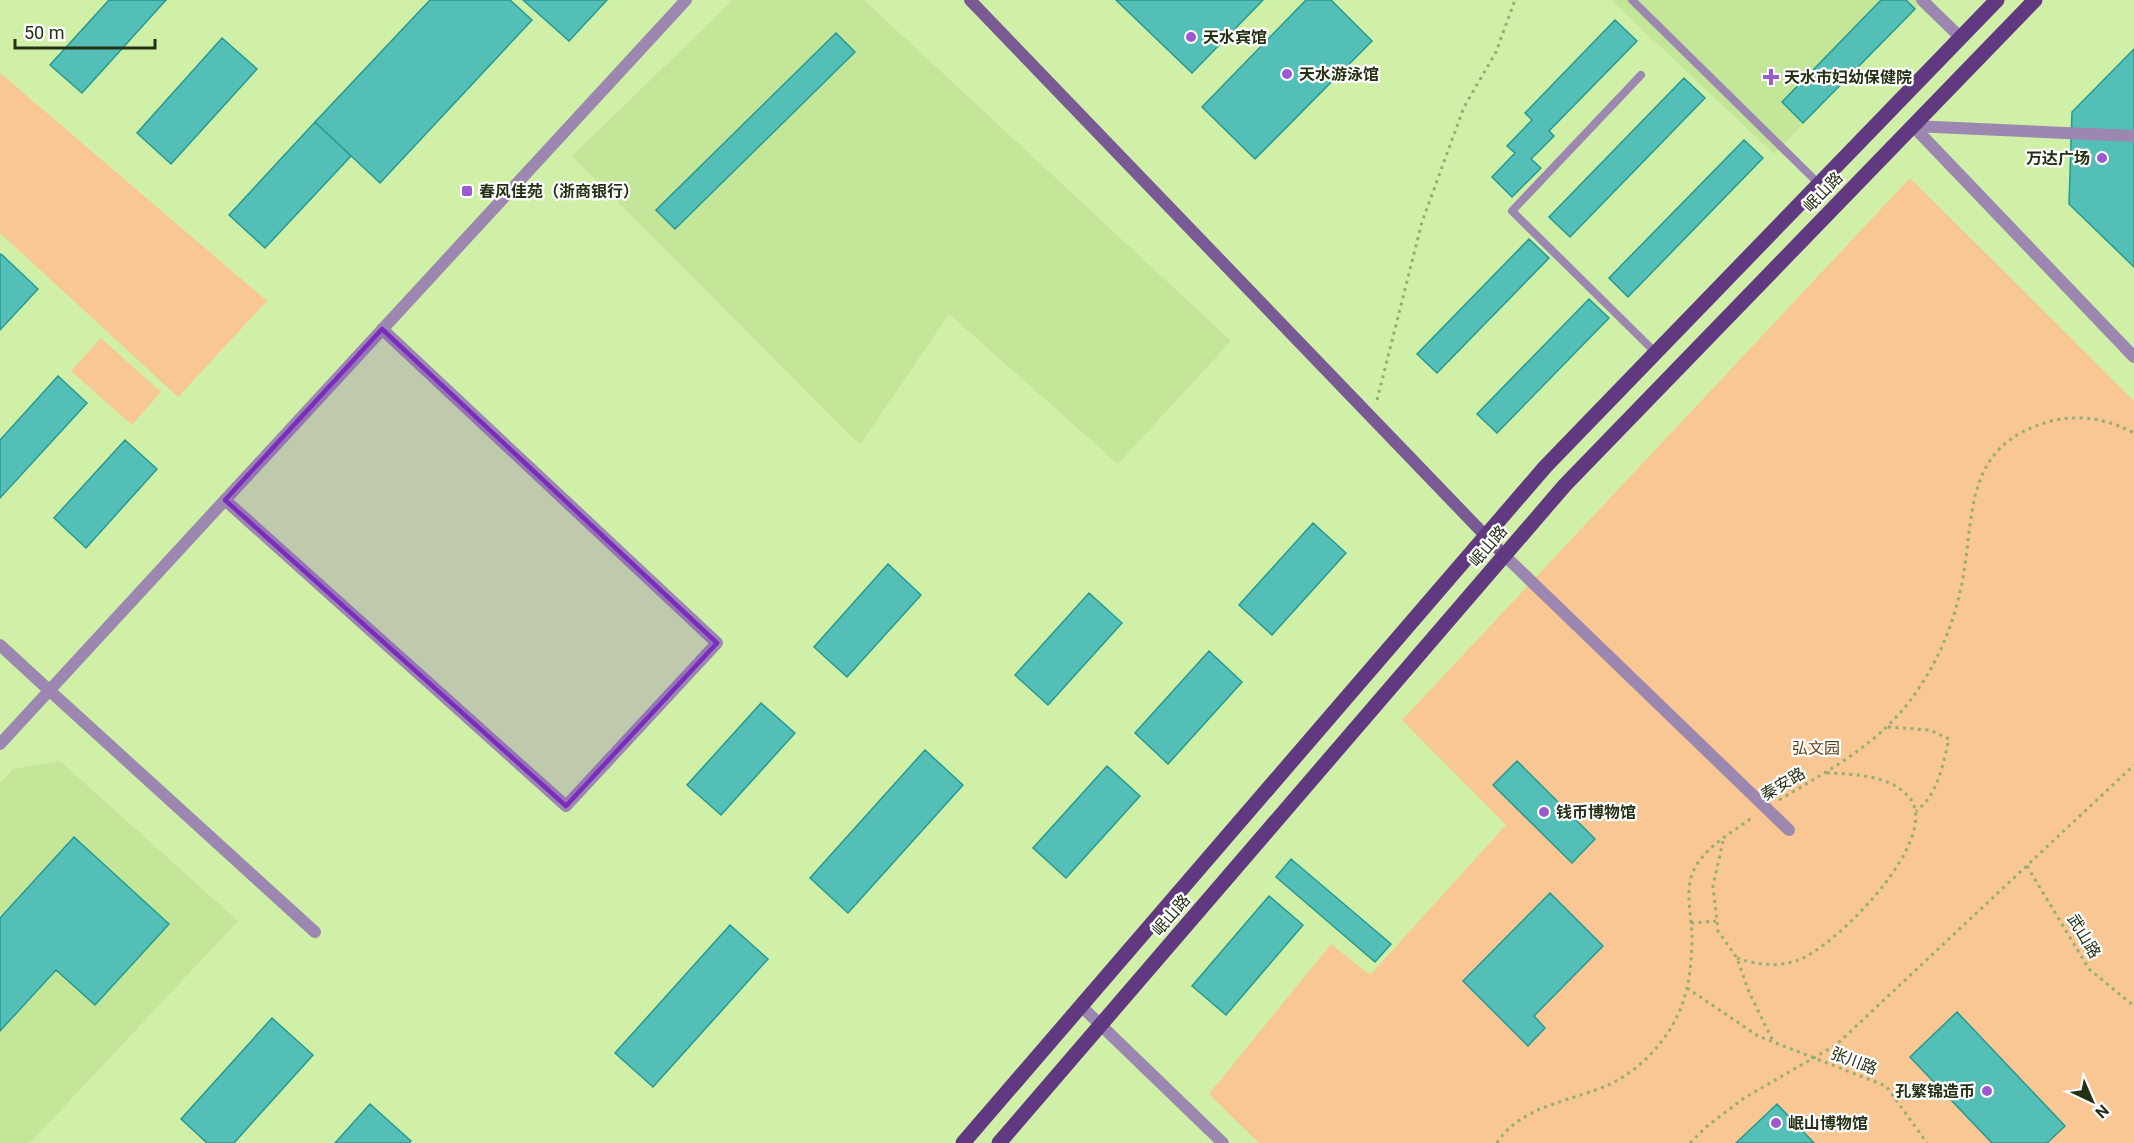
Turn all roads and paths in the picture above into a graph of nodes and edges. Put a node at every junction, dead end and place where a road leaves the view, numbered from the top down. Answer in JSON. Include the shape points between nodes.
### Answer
{"nodes":[{"id":1,"x":686,"y":0,"type":"edge"},
{"id":2,"x":970,"y":0,"type":"edge"},
{"id":3,"x":1515,"y":0,"type":"edge"},
{"id":4,"x":1632,"y":0,"type":"edge"},
{"id":5,"x":1922,"y":0,"type":"edge"},
{"id":6,"x":1997,"y":0,"type":"edge"},
{"id":7,"x":2035,"y":0,"type":"edge"},
{"id":8,"x":1961,"y":38,"type":"junction"},
{"id":9,"x":1641,"y":75,"type":"dead end"},
{"id":10,"x":1913,"y":126,"type":"junction"},
{"id":11,"x":2134,"y":136,"type":"edge"},
{"id":12,"x":1819,"y":184,"type":"junction"},
{"id":13,"x":382,"y":329,"type":"junction"},
{"id":14,"x":1656,"y":353,"type":"junction"},
{"id":15,"x":2134,"y":357,"type":"edge"},
{"id":16,"x":1372,"y":419,"type":"junction"},
{"id":17,"x":2134,"y":433,"type":"edge"},
{"id":18,"x":225,"y":500,"type":"junction"},
{"id":19,"x":1484,"y":536,"type":"junction"},
{"id":20,"x":1504,"y":555,"type":"junction"},
{"id":21,"x":0,"y":645,"type":"edge"},
{"id":22,"x":50,"y":691,"type":"junction"},
{"id":23,"x":1887,"y":727,"type":"junction"},
{"id":24,"x":0,"y":744,"type":"edge"},
{"id":25,"x":2134,"y":765,"type":"edge"},
{"id":26,"x":1825,"y":772,"type":"junction"},
{"id":27,"x":1766,"y":808,"type":"junction"},
{"id":28,"x":1916,"y":811,"type":"junction"},
{"id":29,"x":1789,"y":830,"type":"dead end"},
{"id":30,"x":1723,"y":840,"type":"junction"},
{"id":31,"x":2027,"y":866,"type":"junction"},
{"id":32,"x":1717,"y":921,"type":"junction"},
{"id":33,"x":1691,"y":923,"type":"junction"},
{"id":34,"x":315,"y":932,"type":"dead end"},
{"id":35,"x":1737,"y":958,"type":"junction"},
{"id":36,"x":1688,"y":988,"type":"junction"},
{"id":37,"x":1080,"y":1006,"type":"junction"},
{"id":38,"x":2134,"y":1006,"type":"edge"},
{"id":39,"x":1101,"y":1024,"type":"junction"},
{"id":40,"x":1774,"y":1042,"type":"junction"},
{"id":41,"x":1815,"y":1058,"type":"junction"},
{"id":42,"x":963,"y":1143,"type":"edge"},
{"id":43,"x":999,"y":1143,"type":"edge"},
{"id":44,"x":1222,"y":1143,"type":"edge"},
{"id":45,"x":1497,"y":1143,"type":"edge"},
{"id":46,"x":1690,"y":1143,"type":"edge"},
{"id":47,"x":1927,"y":1143,"type":"edge"}],
"edges":[{"from":1,"to":13,"type":"street"},
{"from":2,"to":16,"type":"main road"},
{"from":3,"to":16,"type":"path","via":[[1496,52],[1464,107],[1422,222]]},
{"from":4,"to":12,"type":"lane"},
{"from":5,"to":8,"type":"street"},
{"from":6,"to":8,"type":"main road","name":"岷山路"},
{"from":7,"to":10,"type":"main road","name":"岷山路"},
{"from":8,"to":12,"type":"main road","name":"岷山路"},
{"from":9,"to":14,"type":"lane","via":[[1512,211]]},
{"from":10,"to":11,"type":"street"},
{"from":10,"to":15,"type":"street"},
{"from":10,"to":20,"type":"main road","name":"岷山路","via":[[1565,485]]},
{"from":12,"to":14,"type":"main road","name":"岷山路"},
{"from":13,"to":18,"type":"street"},
{"from":13,"to":18,"type":"street","via":[[717,643],[566,806]]},
{"from":14,"to":19,"type":"main road","name":"岷山路"},
{"from":16,"to":19,"type":"main road"},
{"from":17,"to":23,"type":"path","name":"秦安路","via":[[2092,418],[2058,419],[2027,430],[1999,451],[1972,498],[1961,585],[1947,635],[1923,682]]},
{"from":18,"to":22,"type":"street"},
{"from":19,"to":20,"type":"main road"},
{"from":19,"to":37,"type":"main road","name":"岷山路"},
{"from":20,"to":27,"type":"street"},
{"from":20,"to":39,"type":"main road","name":"岷山路"},
{"from":21,"to":22,"type":"street"},
{"from":22,"to":24,"type":"street"},
{"from":22,"to":34,"type":"street"},
{"from":23,"to":26,"type":"path","name":"秦安路","via":[[1858,753]]},
{"from":23,"to":28,"type":"path","via":[[1930,730],[1949,739],[1942,770],[1927,803]]},
{"from":25,"to":31,"type":"path"},
{"from":26,"to":27,"type":"path","name":"秦安路"},
{"from":26,"to":28,"type":"path","via":[[1881,781],[1909,796]]},
{"from":27,"to":29,"type":"street"},
{"from":27,"to":30,"type":"path","name":"秦安路"},
{"from":28,"to":35,"type":"path","via":[[1913,833],[1888,878],[1838,933],[1808,956],[1785,964],[1760,964]]},
{"from":30,"to":32,"type":"path","via":[[1713,886]]},
{"from":30,"to":33,"type":"path","name":"秦安路","via":[[1706,853],[1689,880]]},
{"from":31,"to":38,"type":"path","name":"武山路","via":[[2089,969]]},
{"from":31,"to":41,"type":"path","via":[[1836,1045]]},
{"from":32,"to":33,"type":"path"},
{"from":32,"to":35,"type":"path","via":[[1718,931]]},
{"from":33,"to":36,"type":"path","name":"秦安路"},
{"from":35,"to":40,"type":"path"},
{"from":36,"to":40,"type":"path","name":"张川路","via":[[1758,1036]]},
{"from":36,"to":45,"type":"path","name":"秦安路","via":[[1675,1022],[1641,1064],[1609,1084],[1521,1119]]},
{"from":37,"to":39,"type":"street"},
{"from":37,"to":42,"type":"main road","name":"岷山路"},
{"from":39,"to":43,"type":"main road","name":"岷山路"},
{"from":39,"to":44,"type":"street"},
{"from":40,"to":41,"type":"path","name":"张川路"},
{"from":41,"to":46,"type":"path","via":[[1744,1098]]},
{"from":41,"to":47,"type":"path","name":"张川路","via":[[1886,1086]]}]}
